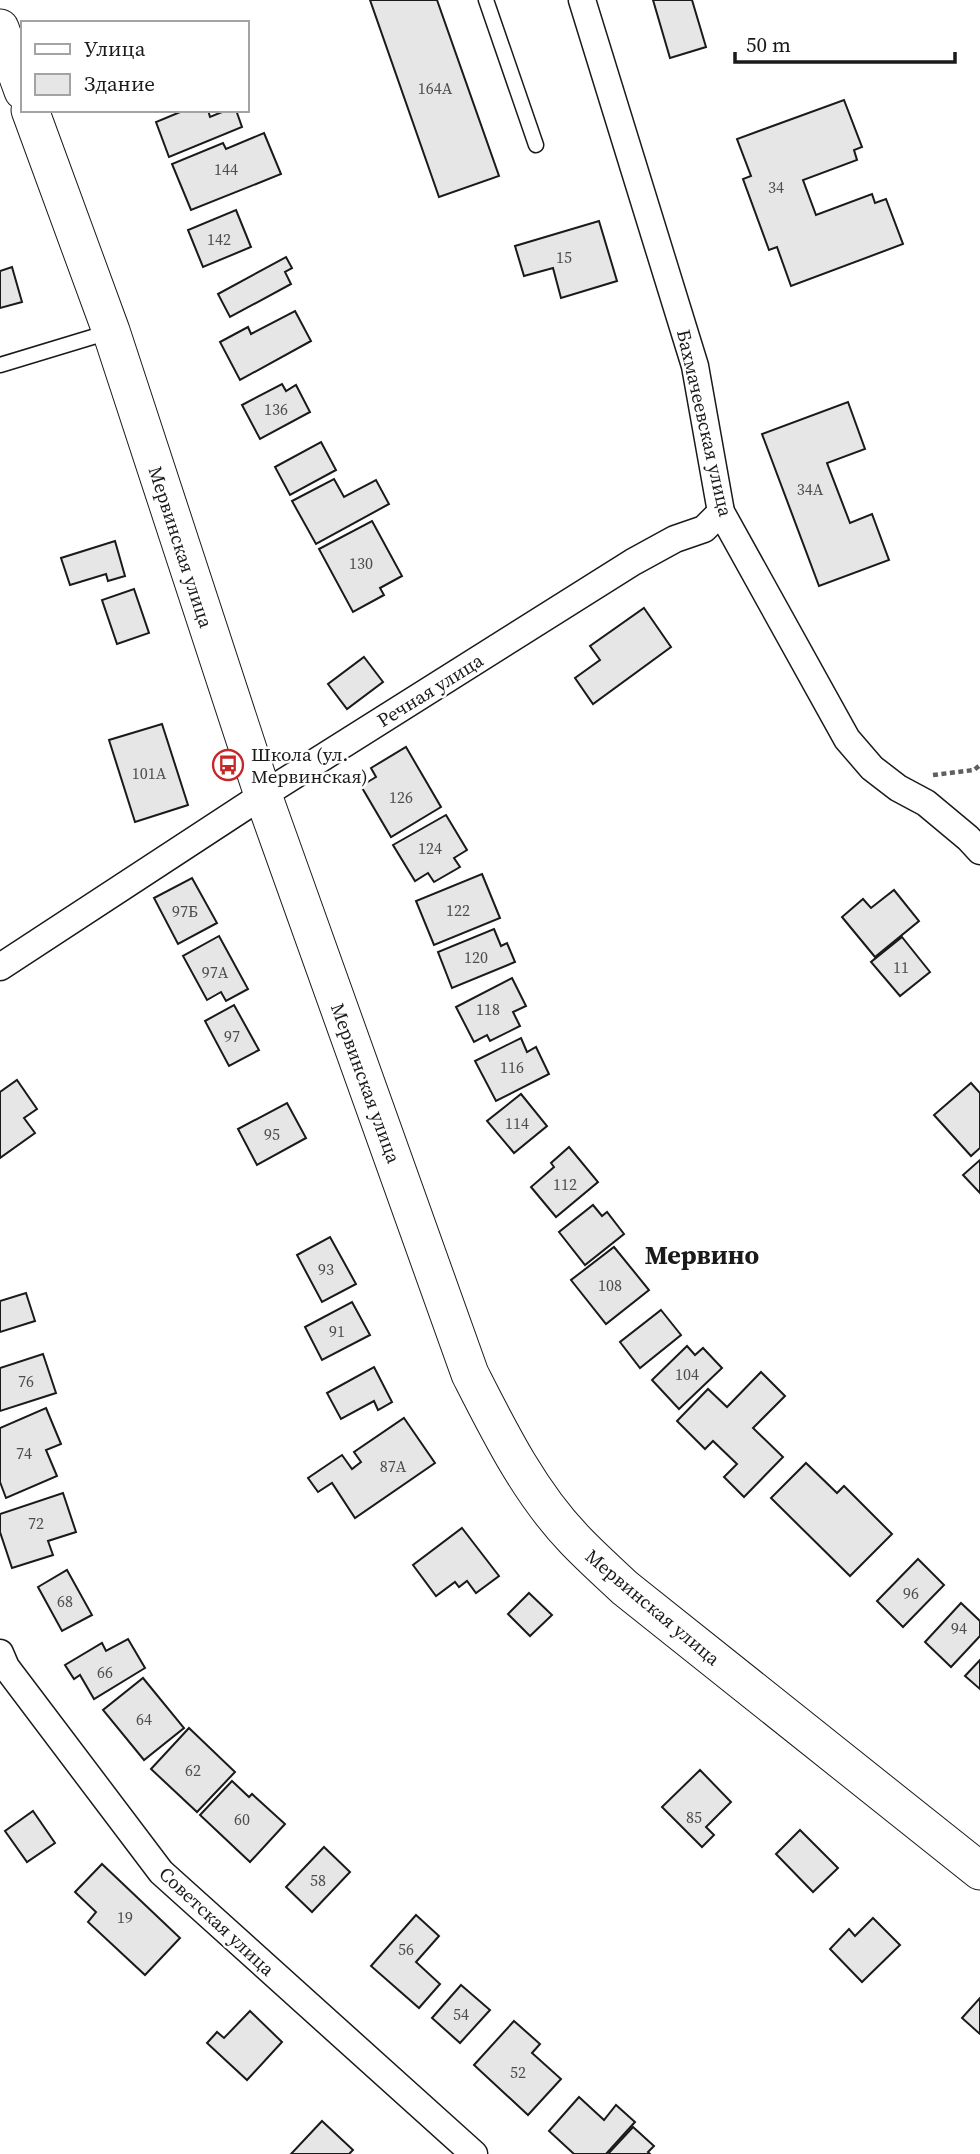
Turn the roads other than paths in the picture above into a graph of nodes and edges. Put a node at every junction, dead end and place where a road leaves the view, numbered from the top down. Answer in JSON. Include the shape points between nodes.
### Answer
{"nodes":[{"id":1,"x":485,"y":0,"type":"edge"},
{"id":2,"x":582,"y":0,"type":"edge"},
{"id":3,"x":0,"y":29,"type":"edge"},
{"id":4,"x":21,"y":86,"type":"edge"},
{"id":5,"x":31,"y":112,"type":"edge"},
{"id":6,"x":536,"y":145,"type":"dead end"},
{"id":7,"x":111,"y":331,"type":"junction"},
{"id":8,"x":0,"y":365,"type":"edge"},
{"id":9,"x":722,"y":512,"type":"junction"},
{"id":10,"x":263,"y":795,"type":"junction"},
{"id":11,"x":980,"y":851,"type":"edge"},
{"id":12,"x":0,"y":967,"type":"edge"},
{"id":13,"x":0,"y":1653,"type":"edge"},
{"id":14,"x":980,"y":1871,"type":"edge"},
{"id":15,"x":474,"y":2154,"type":"edge"}],
"edges":[{"from":1,"to":6,"type":"lane"},
{"from":2,"to":9,"type":"street","name":"Бахмачеевская улица","via":[[695,366]]},
{"from":3,"to":4,"type":"street"},
{"from":5,"to":7,"type":"street","name":"Мервинская улица"},
{"from":7,"to":8,"type":"lane"},
{"from":7,"to":10,"type":"street","name":"Мервинская улица"},
{"from":9,"to":10,"type":"street","name":"Речная улица","via":[[704,529],[633,562]]},
{"from":9,"to":11,"type":"street","name":"Бахмачеевская улица","via":[[847,739],[872,768],[926,803]]},
{"from":10,"to":12,"type":"street","name":"Речная улица"},
{"from":10,"to":14,"type":"street","name":"Мервинская улица","via":[[470,1374],[531,1486],[572,1538],[625,1588]]},
{"from":13,"to":15,"type":"street","name":"Советская улица","via":[[161,1872]]}]}
